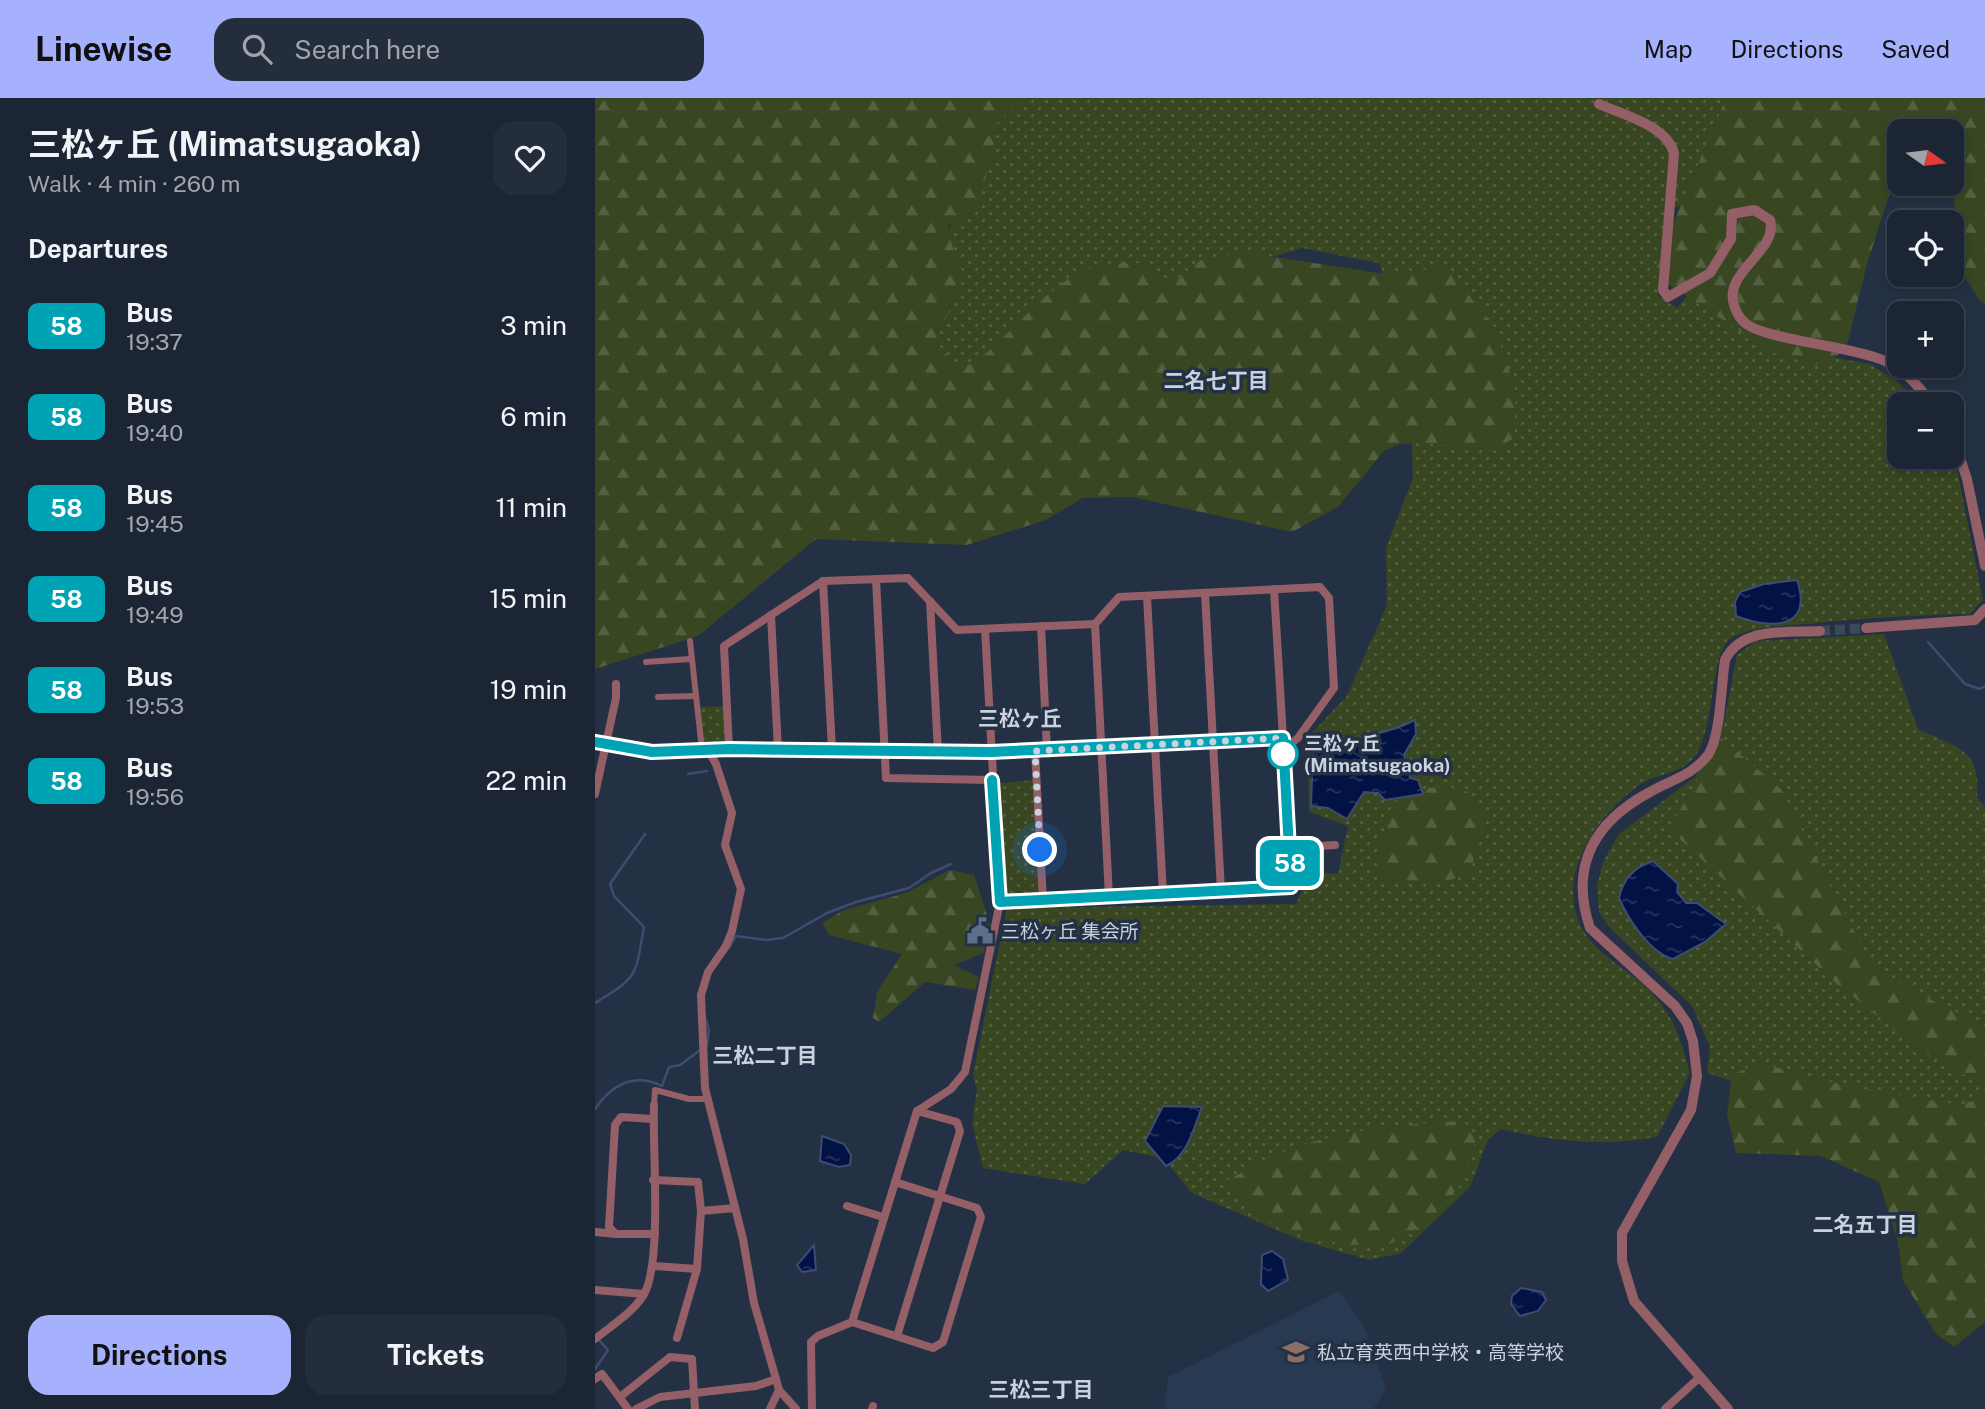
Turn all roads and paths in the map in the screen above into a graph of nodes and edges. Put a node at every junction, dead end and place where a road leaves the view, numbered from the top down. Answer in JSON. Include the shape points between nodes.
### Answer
{"nodes":[{"id":1,"x":1601,"y":101,"type":"edge"},
{"id":2,"x":1921,"y":392,"type":"edge"},
{"id":3,"x":1964,"y":469,"type":"edge"},
{"id":4,"x":1985,"y":566,"type":"edge"},
{"id":5,"x":876,"y":579,"type":"junction"},
{"id":6,"x":823,"y":581,"type":"junction"},
{"id":7,"x":1275,"y":589,"type":"junction"},
{"id":8,"x":1205,"y":593,"type":"junction"},
{"id":9,"x":1147,"y":596,"type":"junction"},
{"id":10,"x":930,"y":601,"type":"junction"},
{"id":11,"x":1985,"y":609,"type":"edge"},
{"id":12,"x":771,"y":615,"type":"junction"},
{"id":13,"x":1095,"y":624,"type":"junction"},
{"id":14,"x":1041,"y":626,"type":"junction"},
{"id":15,"x":1866,"y":628,"type":"tunnel mouth"},
{"id":16,"x":985,"y":629,"type":"junction"},
{"id":17,"x":1820,"y":631,"type":"tunnel mouth"},
{"id":18,"x":689,"y":641,"type":"dead end"},
{"id":19,"x":690,"y":659,"type":"junction"},
{"id":20,"x":646,"y":662,"type":"dead end"},
{"id":21,"x":616,"y":684,"type":"dead end"},
{"id":22,"x":694,"y":696,"type":"junction"},
{"id":23,"x":658,"y":697,"type":"dead end"},
{"id":24,"x":1283,"y":738,"type":"junction"},
{"id":25,"x":1213,"y":741,"type":"junction"},
{"id":26,"x":600,"y":743,"type":"edge"},
{"id":27,"x":1155,"y":745,"type":"junction"},
{"id":28,"x":1102,"y":747,"type":"junction"},
{"id":29,"x":729,"y":749,"type":"junction"},
{"id":30,"x":705,"y":750,"type":"junction"},
{"id":31,"x":778,"y":750,"type":"junction"},
{"id":32,"x":832,"y":750,"type":"junction"},
{"id":33,"x":1047,"y":750,"type":"junction"},
{"id":34,"x":1283,"y":750,"type":"junction"},
{"id":35,"x":885,"y":751,"type":"junction"},
{"id":36,"x":938,"y":751,"type":"junction"},
{"id":37,"x":1035,"y":751,"type":"junction"},
{"id":38,"x":991,"y":752,"type":"junction"},
{"id":39,"x":992,"y":780,"type":"junction"},
{"id":40,"x":595,"y":794,"type":"edge"},
{"id":41,"x":1335,"y":845,"type":"dead end"},
{"id":42,"x":1289,"y":848,"type":"junction"},
{"id":43,"x":1221,"y":891,"type":"junction"},
{"id":44,"x":1163,"y":894,"type":"junction"},
{"id":45,"x":1109,"y":897,"type":"junction"},
{"id":46,"x":1043,"y":900,"type":"junction"},
{"id":47,"x":1000,"y":902,"type":"junction"},
{"id":48,"x":708,"y":1098,"type":"junction"},
{"id":49,"x":654,"y":1105,"type":"joint"},
{"id":50,"x":917,"y":1111,"type":"junction"},
{"id":51,"x":653,"y":1119,"type":"junction"},
{"id":52,"x":653,"y":1180,"type":"junction"},
{"id":53,"x":895,"y":1182,"type":"junction"},
{"id":54,"x":940,"y":1197,"type":"junction"},
{"id":55,"x":847,"y":1206,"type":"dead end"},
{"id":56,"x":736,"y":1208,"type":"junction"},
{"id":57,"x":701,"y":1211,"type":"junction"},
{"id":58,"x":883,"y":1217,"type":"junction"},
{"id":59,"x":596,"y":1232,"type":"edge"},
{"id":60,"x":616,"y":1234,"type":"junction"},
{"id":61,"x":655,"y":1234,"type":"junction"},
{"id":62,"x":654,"y":1266,"type":"junction"},
{"id":63,"x":697,"y":1269,"type":"junction"},
{"id":64,"x":595,"y":1290,"type":"edge"},
{"id":65,"x":645,"y":1294,"type":"junction"},
{"id":66,"x":852,"y":1322,"type":"junction"},
{"id":67,"x":897,"y":1336,"type":"junction"},
{"id":68,"x":677,"y":1338,"type":"dead end"},
{"id":69,"x":595,"y":1339,"type":"edge"},
{"id":70,"x":1700,"y":1377,"type":"junction"},
{"id":71,"x":595,"y":1379,"type":"edge"},
{"id":72,"x":776,"y":1379,"type":"junction"},
{"id":73,"x":779,"y":1390,"type":"junction"},
{"id":74,"x":696,"y":1394,"type":"junction"},
{"id":75,"x":619,"y":1398,"type":"junction"},
{"id":76,"x":628,"y":1409,"type":"edge"},
{"id":77,"x":636,"y":1409,"type":"edge"},
{"id":78,"x":695,"y":1409,"type":"edge"},
{"id":79,"x":770,"y":1409,"type":"edge"},
{"id":80,"x":796,"y":1409,"type":"edge"},
{"id":81,"x":812,"y":1409,"type":"edge"},
{"id":82,"x":1665,"y":1409,"type":"edge"},
{"id":83,"x":1728,"y":1409,"type":"edge"}],
"edges":[{"from":1,"to":2,"type":"street","via":[[1671,144],[1663,290],[1668,297],[1710,273],[1731,239],[1732,214],[1754,210],[1770,220],[1772,227],[1736,282],[1733,299],[1745,324],[1887,361]]},
{"from":3,"to":4,"type":"street"},
{"from":5,"to":6,"type":"street"},
{"from":5,"to":10,"type":"street","via":[[908,578]]},
{"from":5,"to":35,"type":"street"},
{"from":6,"to":12,"type":"street"},
{"from":6,"to":32,"type":"street"},
{"from":7,"to":8,"type":"street"},
{"from":7,"to":24,"type":"street"},
{"from":7,"to":34,"type":"street","via":[[1320,587],[1329,598],[1334,688],[1299,738]]},
{"from":8,"to":9,"type":"street"},
{"from":8,"to":25,"type":"street"},
{"from":9,"to":13,"type":"street","via":[[1119,597]]},
{"from":9,"to":27,"type":"street"},
{"from":10,"to":16,"type":"street","via":[[957,631]]},
{"from":10,"to":36,"type":"street"},
{"from":11,"to":15,"type":"street","via":[[1975,620]]},
{"from":12,"to":29,"type":"street","via":[[724,646]]},
{"from":12,"to":31,"type":"street"},
{"from":13,"to":14,"type":"street"},
{"from":13,"to":28,"type":"street"},
{"from":14,"to":16,"type":"street"},
{"from":14,"to":33,"type":"street"},
{"from":16,"to":38,"type":"street"},
{"from":17,"to":70,"type":"street","via":[[1752,635],[1731,648],[1725,660],[1710,752],[1697,767],[1642,796],[1620,814],[1591,846],[1581,873],[1590,928],[1675,1006],[1687,1023],[1695,1049],[1697,1092],[1691,1110],[1621,1243],[1634,1301]]},
{"from":18,"to":19,"type":"street"},
{"from":19,"to":20,"type":"street"},
{"from":19,"to":22,"type":"street"},
{"from":21,"to":26,"type":"street","via":[[616,698]]},
{"from":22,"to":23,"type":"street"},
{"from":22,"to":30,"type":"street"},
{"from":24,"to":25,"type":"street"},
{"from":24,"to":34,"type":"street"},
{"from":25,"to":27,"type":"street"},
{"from":25,"to":43,"type":"street"},
{"from":26,"to":30,"type":"street","via":[[652,752]]},
{"from":26,"to":40,"type":"street"},
{"from":27,"to":28,"type":"street"},
{"from":27,"to":44,"type":"street"},
{"from":28,"to":33,"type":"street"},
{"from":28,"to":45,"type":"street"},
{"from":29,"to":30,"type":"street"},
{"from":29,"to":31,"type":"street"},
{"from":30,"to":48,"type":"street","via":[[716,764],[732,813],[725,845],[741,890],[732,931],[708,972],[701,995]]},
{"from":31,"to":32,"type":"street"},
{"from":32,"to":35,"type":"street"},
{"from":33,"to":37,"type":"street"},
{"from":34,"to":42,"type":"street"},
{"from":35,"to":36,"type":"street"},
{"from":35,"to":39,"type":"street","via":[[886,778]]},
{"from":36,"to":38,"type":"street"},
{"from":37,"to":38,"type":"street"},
{"from":37,"to":46,"type":"street"},
{"from":38,"to":39,"type":"street"},
{"from":39,"to":47,"type":"street"},
{"from":41,"to":42,"type":"street"},
{"from":42,"to":43,"type":"street","via":[[1291,887]]},
{"from":43,"to":44,"type":"street"},
{"from":44,"to":45,"type":"street"},
{"from":45,"to":46,"type":"street"},
{"from":46,"to":47,"type":"street"},
{"from":47,"to":50,"type":"street","via":[[965,1072],[951,1089]]},
{"from":48,"to":49,"type":"street","via":[[655,1090]]},
{"from":48,"to":56,"type":"street"},
{"from":49,"to":51,"type":"street"},
{"from":50,"to":53,"type":"street"},
{"from":50,"to":54,"type":"street","via":[[957,1122],[960,1131]]},
{"from":51,"to":52,"type":"street"},
{"from":51,"to":60,"type":"street","via":[[621,1117],[615,1125],[609,1227]]},
{"from":52,"to":57,"type":"street","via":[[698,1182]]},
{"from":52,"to":61,"type":"street"},
{"from":53,"to":54,"type":"street"},
{"from":53,"to":58,"type":"street"},
{"from":54,"to":67,"type":"street"},
{"from":54,"to":67,"type":"street","via":[[977,1208],[981,1217],[943,1342],[933,1348]]},
{"from":55,"to":58,"type":"street"},
{"from":56,"to":57,"type":"street"},
{"from":56,"to":72,"type":"street","via":[[754,1303]]},
{"from":57,"to":63,"type":"street"},
{"from":58,"to":66,"type":"street"},
{"from":59,"to":60,"type":"street"},
{"from":60,"to":61,"type":"street"},
{"from":61,"to":62,"type":"street"},
{"from":62,"to":63,"type":"street"},
{"from":62,"to":65,"type":"street"},
{"from":63,"to":68,"type":"street"},
{"from":64,"to":65,"type":"street"},
{"from":65,"to":69,"type":"street"},
{"from":66,"to":67,"type":"street"},
{"from":66,"to":81,"type":"street","via":[[811,1342]]},
{"from":70,"to":82,"type":"street"},
{"from":70,"to":83,"type":"street"},
{"from":71,"to":75,"type":"street","via":[[602,1374]]},
{"from":72,"to":73,"type":"street"},
{"from":72,"to":74,"type":"street"},
{"from":73,"to":79,"type":"street"},
{"from":73,"to":80,"type":"street"},
{"from":74,"to":75,"type":"street","via":[[692,1359],[670,1357]]},
{"from":74,"to":77,"type":"street","via":[[660,1397]]},
{"from":74,"to":78,"type":"street"},
{"from":75,"to":76,"type":"street"}]}
